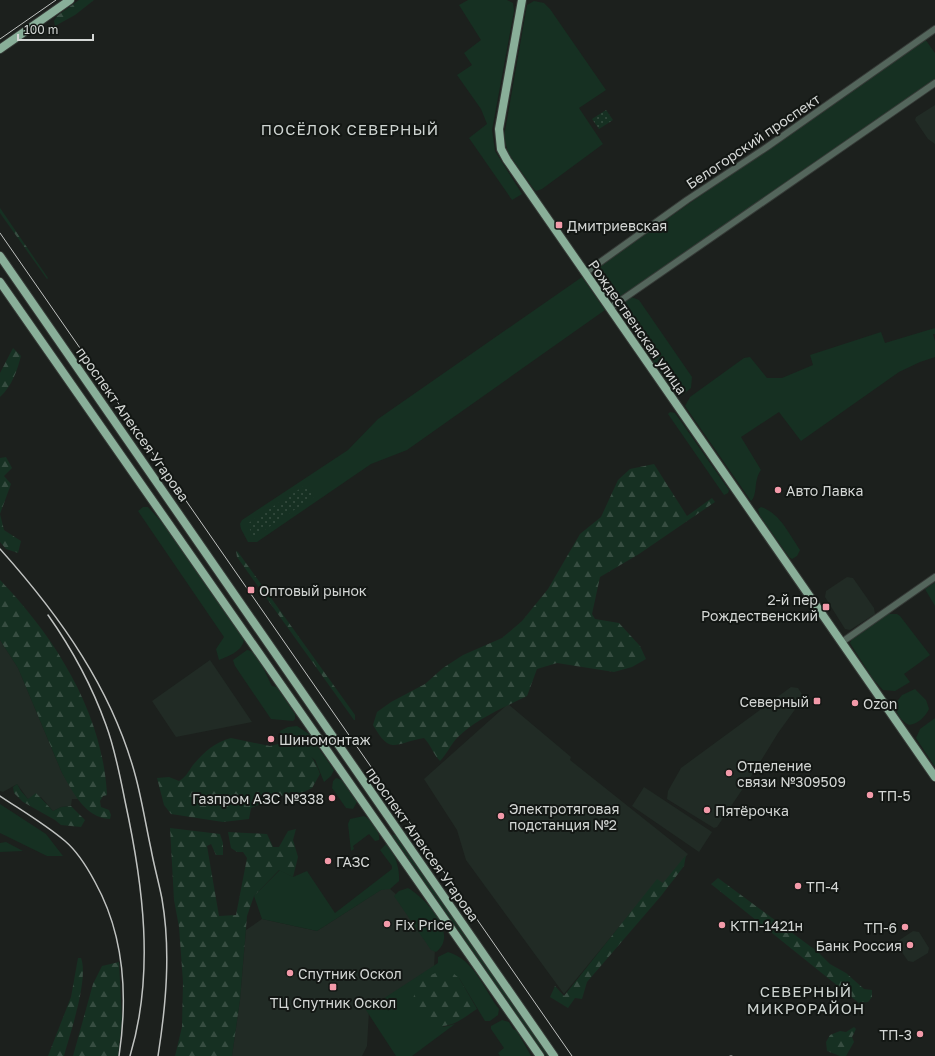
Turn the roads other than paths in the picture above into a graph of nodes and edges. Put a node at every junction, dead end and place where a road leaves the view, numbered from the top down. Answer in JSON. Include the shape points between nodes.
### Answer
{"nodes":[{"id":1,"x":70,"y":0,"type":"edge"},
{"id":2,"x":522,"y":0,"type":"edge"},
{"id":3,"x":935,"y":29,"type":"edge"},
{"id":4,"x":0,"y":49,"type":"edge"},
{"id":5,"x":935,"y":83,"type":"edge"},
{"id":6,"x":0,"y":256,"type":"edge"},
{"id":7,"x":585,"y":273,"type":"junction"},
{"id":8,"x":0,"y":282,"type":"edge"},
{"id":9,"x":610,"y":308,"type":"junction"},
{"id":10,"x":935,"y":577,"type":"edge"},
{"id":11,"x":242,"y":608,"type":"junction"},
{"id":12,"x":232,"y":614,"type":"junction"},
{"id":13,"x":842,"y":642,"type":"junction"},
{"id":14,"x":935,"y":777,"type":"edge"},
{"id":15,"x":540,"y":1056,"type":"edge"},
{"id":16,"x":554,"y":1056,"type":"edge"}],
"edges":[{"from":1,"to":4,"type":"main road"},
{"from":2,"to":7,"type":"main road","name":"Рождественская улица","via":[[500,119],[499,140],[501,148],[528,192]]},
{"from":3,"to":7,"type":"street","name":"Белогорский проспект"},
{"from":5,"to":9,"type":"street"},
{"from":6,"to":11,"type":"main road","name":"проспект Алексея Угарова"},
{"from":7,"to":9,"type":"main road","name":"Рождественская улица"},
{"from":8,"to":12,"type":"main road","name":"проспект Алексея Угарова"},
{"from":9,"to":13,"type":"main road","name":"Рождественская улица"},
{"from":10,"to":13,"type":"street"},
{"from":11,"to":12,"type":"main road"},
{"from":11,"to":16,"type":"main road","name":"проспект Алексея Угарова"},
{"from":12,"to":15,"type":"main road","name":"проспект Алексея Угарова"},
{"from":13,"to":14,"type":"main road","name":"Рождественская улица"}]}
